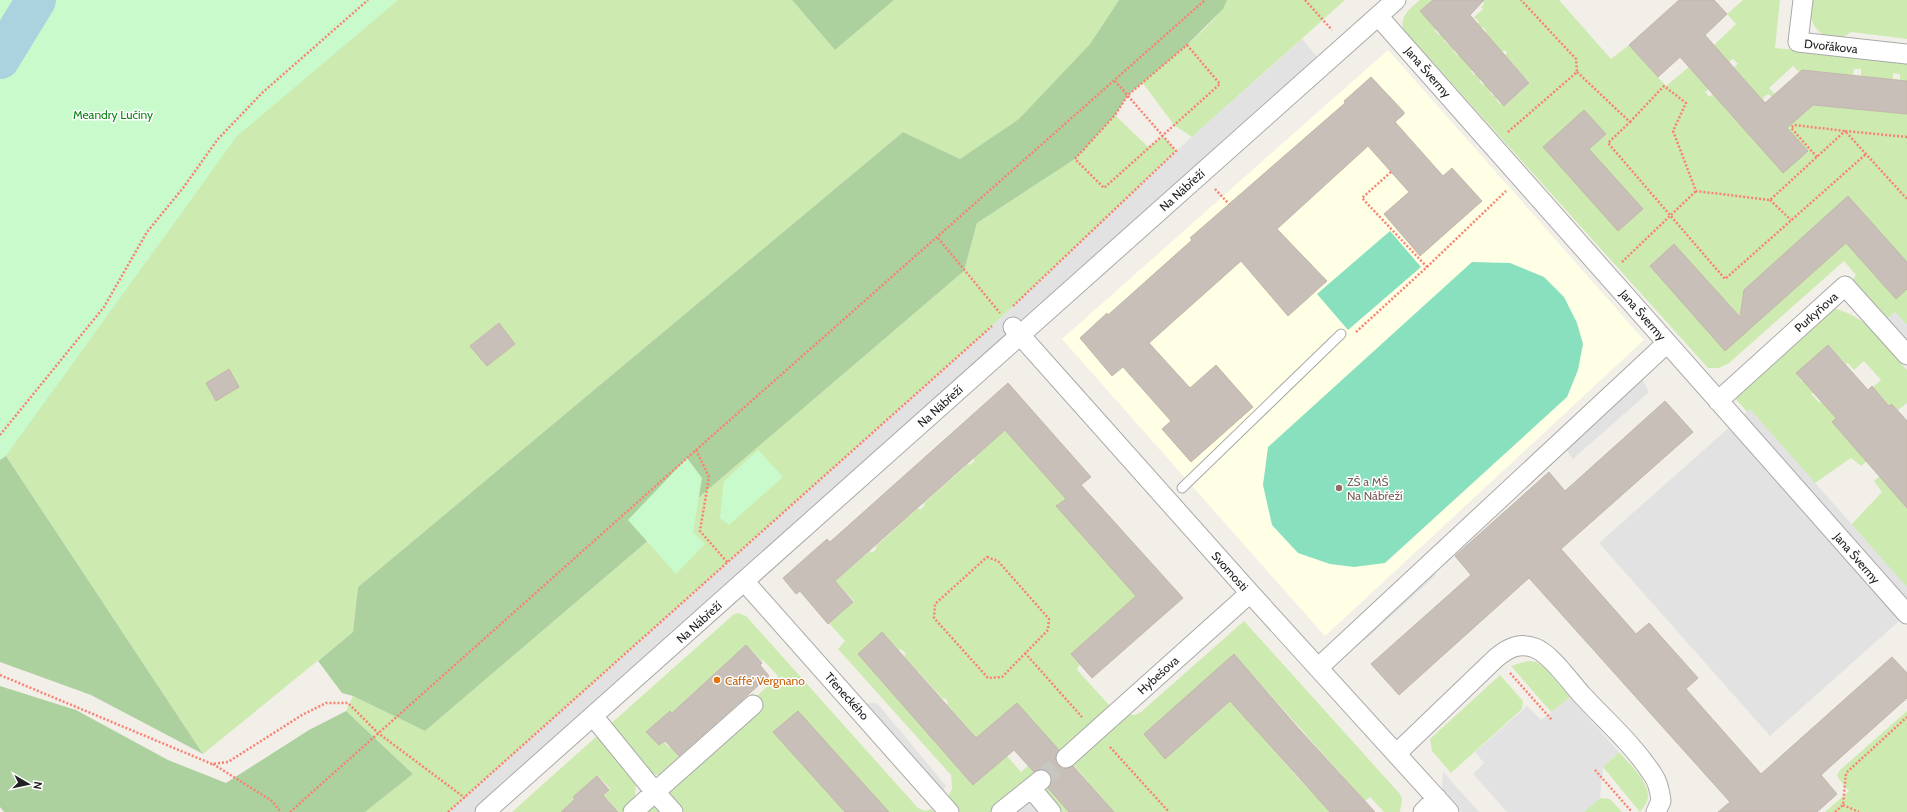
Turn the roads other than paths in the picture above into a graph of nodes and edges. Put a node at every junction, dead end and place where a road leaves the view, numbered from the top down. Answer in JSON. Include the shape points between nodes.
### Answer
{"nodes":[{"id":1,"x":1396,"y":0,"type":"edge"},
{"id":2,"x":1803,"y":0,"type":"edge"},
{"id":3,"x":1378,"y":16,"type":"junction"},
{"id":4,"x":1907,"y":54,"type":"edge"},
{"id":5,"x":1008,"y":322,"type":"junction"},
{"id":6,"x":1341,"y":334,"type":"road end"},
{"id":7,"x":1667,"y":343,"type":"junction"},
{"id":8,"x":1907,"y":355,"type":"edge"},
{"id":9,"x":1718,"y":400,"type":"junction"},
{"id":10,"x":1182,"y":488,"type":"dead end"},
{"id":11,"x":744,"y":581,"type":"junction"},
{"id":12,"x":1250,"y":593,"type":"junction"},
{"id":13,"x":1907,"y":614,"type":"edge"},
{"id":14,"x":1319,"y":668,"type":"junction"},
{"id":15,"x":753,"y":705,"type":"dead end"},
{"id":16,"x":593,"y":716,"type":"junction"},
{"id":17,"x":1397,"y":752,"type":"junction"},
{"id":18,"x":1066,"y":758,"type":"tunnel mouth"},
{"id":19,"x":655,"y":792,"type":"junction"},
{"id":20,"x":1437,"y":798,"type":"junction"},
{"id":21,"x":485,"y":812,"type":"edge"},
{"id":22,"x":634,"y":812,"type":"edge"},
{"id":23,"x":673,"y":812,"type":"edge"},
{"id":24,"x":949,"y":812,"type":"edge"},
{"id":25,"x":1002,"y":812,"type":"edge"},
{"id":26,"x":1052,"y":812,"type":"edge"},
{"id":27,"x":1423,"y":812,"type":"edge"},
{"id":28,"x":1449,"y":812,"type":"edge"},
{"id":29,"x":1656,"y":812,"type":"edge"}],
"edges":[{"from":1,"to":3,"type":"street","name":"Na Nábřeží"},
{"from":2,"to":4,"type":"street","name":"Dvořákova","via":[[1798,42]]},
{"from":3,"to":5,"type":"street","name":"Na Nábřeží"},
{"from":3,"to":7,"type":"street","name":"Jana Švermy"},
{"from":5,"to":11,"type":"street","name":"Na Nábřeží"},
{"from":5,"to":12,"type":"street","name":"Svornosti"},
{"from":6,"to":10,"type":"lane"},
{"from":7,"to":9,"type":"street","name":"Jana Švermy"},
{"from":7,"to":14,"type":"street"},
{"from":8,"to":9,"type":"street","name":"Purkyňova","via":[[1845,286]]},
{"from":9,"to":13,"type":"street","name":"Jana Švermy"},
{"from":11,"to":16,"type":"street","name":"Na Nábřeží"},
{"from":11,"to":24,"type":"street","name":"Třeneckého"},
{"from":12,"to":14,"type":"street","name":"Svornosti"},
{"from":12,"to":18,"type":"street","name":"Hybešova"},
{"from":14,"to":17,"type":"street","name":"Svornosti"},
{"from":15,"to":19,"type":"street"},
{"from":16,"to":19,"type":"street"},
{"from":16,"to":21,"type":"street","name":"Na Nábřeží"},
{"from":17,"to":20,"type":"street","name":"Svornosti"},
{"from":17,"to":29,"type":"street","via":[[1509,648],[1537,648],[1624,737],[1654,776],[1662,800]]},
{"from":19,"to":22,"type":"street"},
{"from":19,"to":23,"type":"street"},
{"from":20,"to":27,"type":"street"},
{"from":20,"to":28,"type":"street","name":"Svornosti"},
{"from":25,"to":26,"type":"street","via":[[1036,784]]}]}
